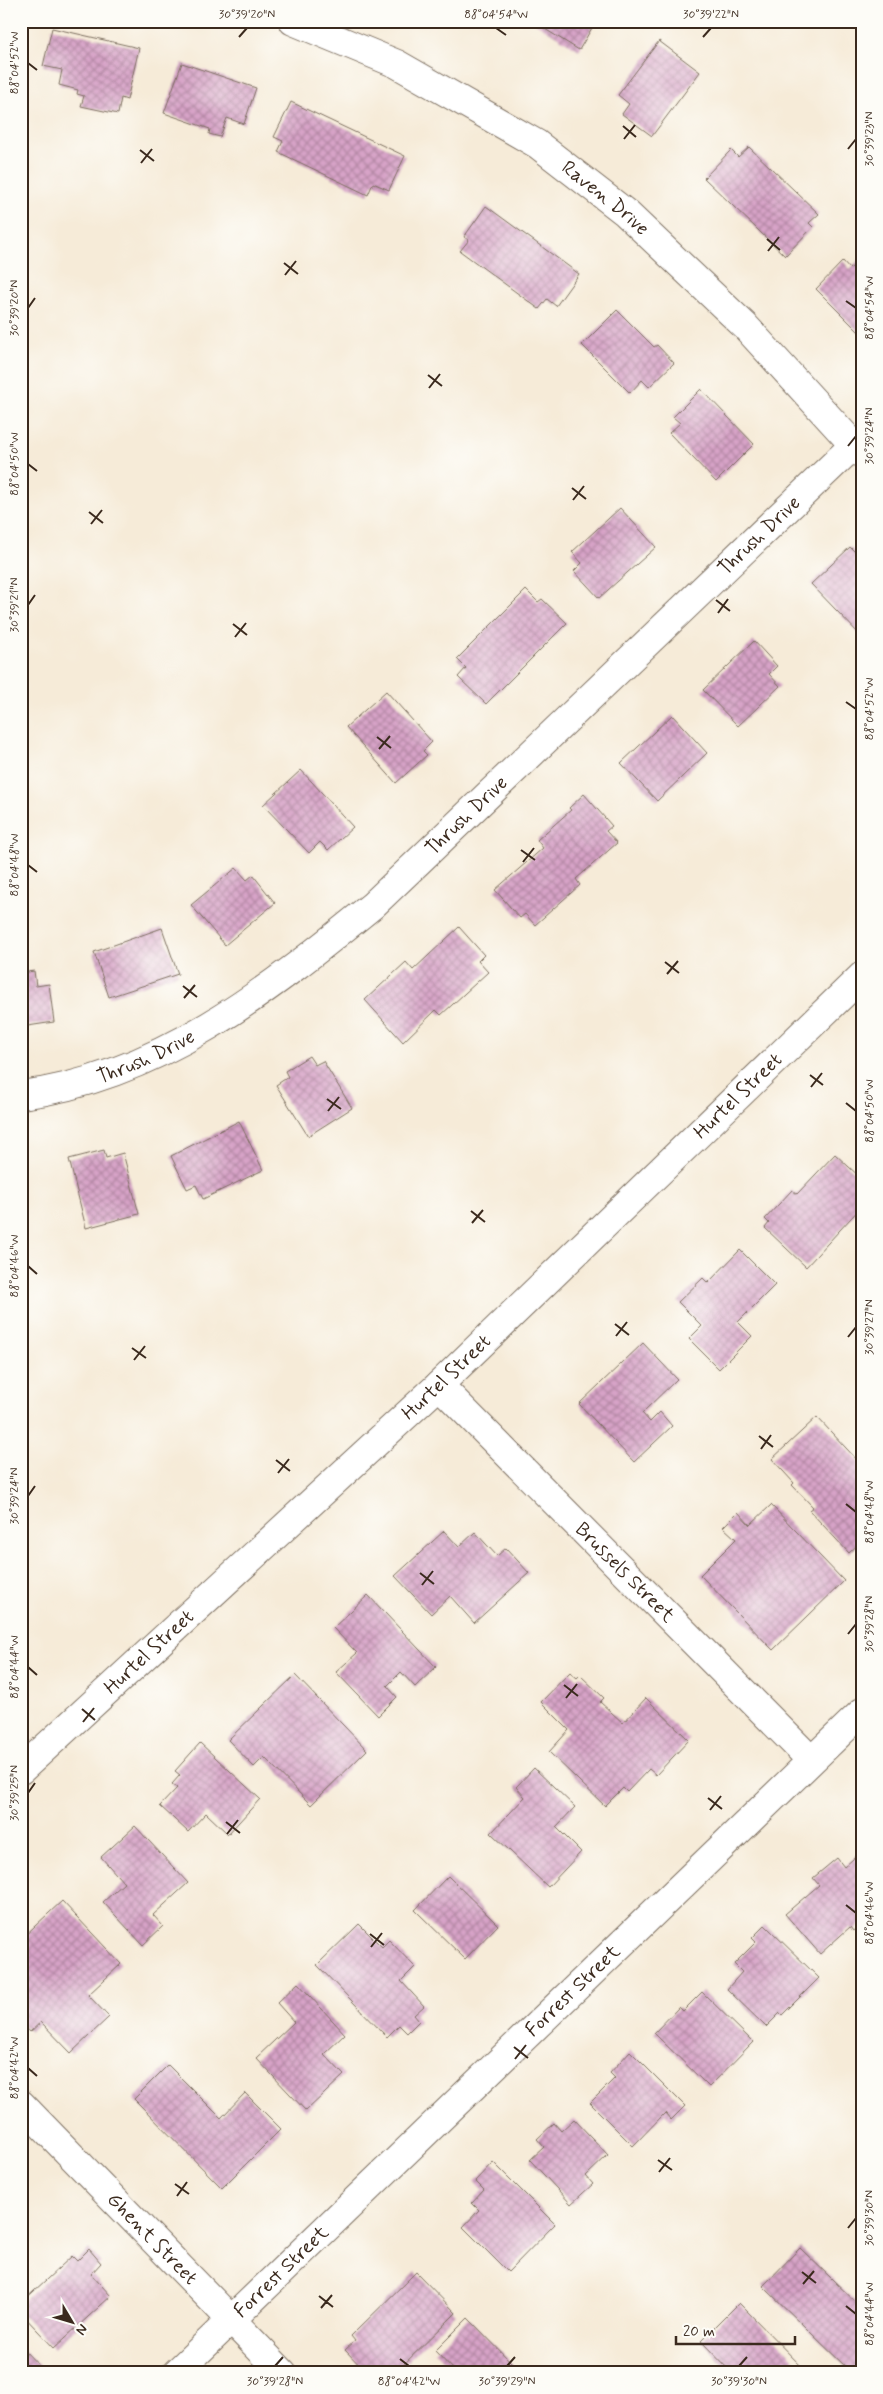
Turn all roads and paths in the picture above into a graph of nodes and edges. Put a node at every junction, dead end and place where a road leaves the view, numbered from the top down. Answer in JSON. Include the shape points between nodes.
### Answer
{"nodes":[{"id":1,"x":293,"y":21,"type":"edge"},
{"id":2,"x":858,"y":449,"type":"edge"},
{"id":3,"x":862,"y":976,"type":"edge"},
{"id":4,"x":21,"y":1095,"type":"edge"},
{"id":5,"x":439,"y":1385,"type":"junction"},
{"id":6,"x":862,"y":1712,"type":"edge"},
{"id":7,"x":811,"y":1760,"type":"junction"},
{"id":8,"x":21,"y":1770,"type":"edge"},
{"id":9,"x":21,"y":2104,"type":"edge"},
{"id":10,"x":231,"y":2319,"type":"junction"},
{"id":11,"x":176,"y":2373,"type":"edge"},
{"id":12,"x":283,"y":2373,"type":"edge"}],
"edges":[{"from":1,"to":2,"type":"street","name":"Raven Drive","via":[[397,64],[537,144],[626,213],[745,326]]},
{"from":2,"to":4,"type":"street","name":"Thrush Drive","via":[[373,905],[289,974],[214,1024],[134,1065],[52,1091]]},
{"from":3,"to":5,"type":"street","name":"Hurtel Street"},
{"from":5,"to":7,"type":"street","name":"Brussels Street"},
{"from":5,"to":8,"type":"street","name":"Hurtel Street"},
{"from":6,"to":7,"type":"street","name":"Forrest Street"},
{"from":7,"to":10,"type":"street","name":"Forrest Street"},
{"from":9,"to":10,"type":"street","name":"Ghent Street"},
{"from":10,"to":11,"type":"street","name":"Forrest Street"},
{"from":10,"to":12,"type":"street","name":"Ghent Street"}]}
